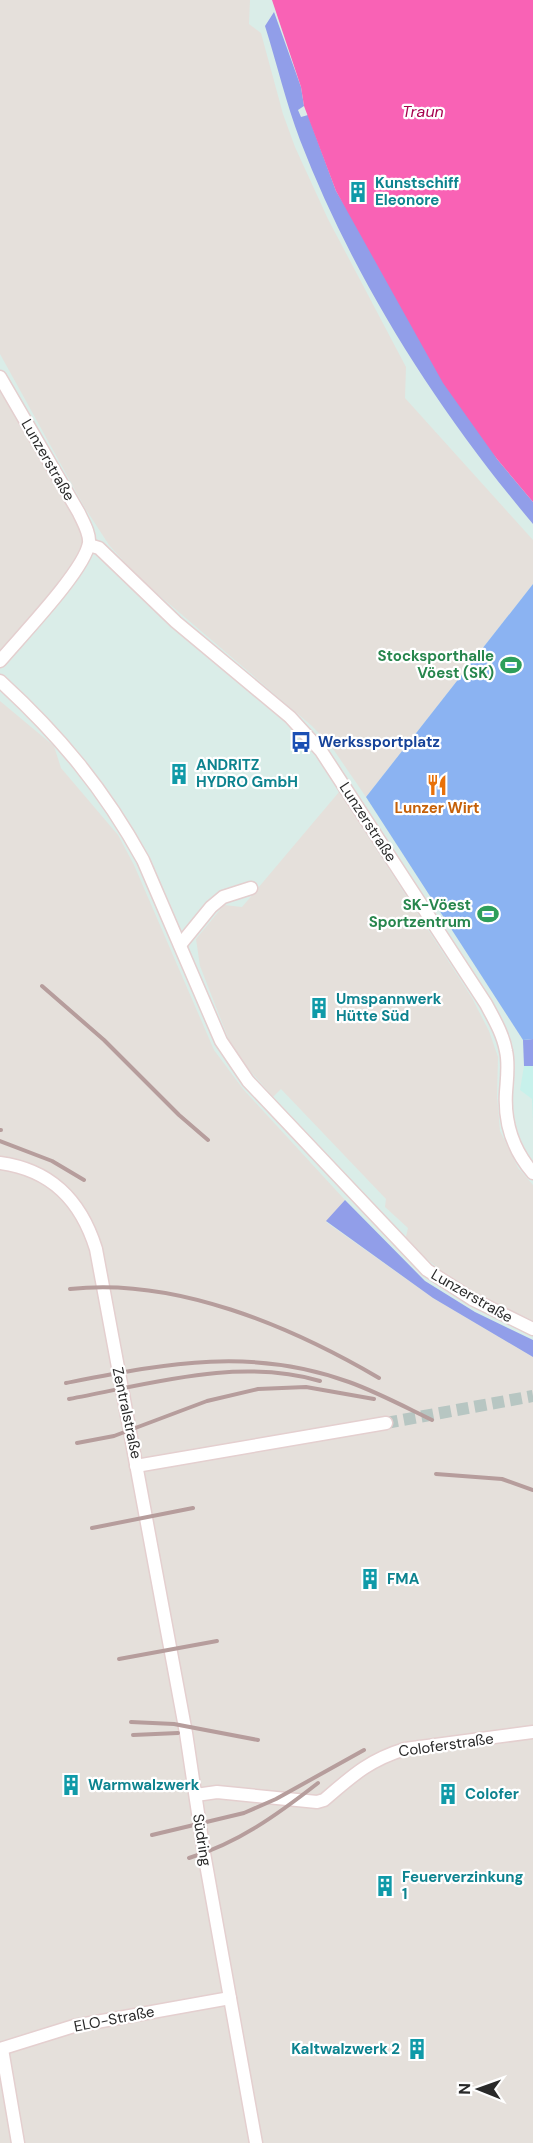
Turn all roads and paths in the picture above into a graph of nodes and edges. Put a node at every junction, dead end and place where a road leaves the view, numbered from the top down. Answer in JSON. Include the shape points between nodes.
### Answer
{"nodes":[{"id":1,"x":0,"y":377,"type":"edge"},
{"id":2,"x":89,"y":545,"type":"junction"},
{"id":3,"x":0,"y":661,"type":"edge"},
{"id":4,"x":0,"y":681,"type":"edge"},
{"id":5,"x":251,"y":888,"type":"dead end"},
{"id":6,"x":180,"y":945,"type":"junction"},
{"id":7,"x":0,"y":1163,"type":"edge"},
{"id":8,"x":533,"y":1173,"type":"edge"},
{"id":9,"x":533,"y":1329,"type":"edge"},
{"id":10,"x":386,"y":1423,"type":"tunnel mouth"},
{"id":11,"x":136,"y":1466,"type":"junction"},
{"id":12,"x":533,"y":1732,"type":"edge"},
{"id":13,"x":196,"y":1795,"type":"junction"},
{"id":14,"x":230,"y":1998,"type":"junction"},
{"id":15,"x":1,"y":2049,"type":"edge"},
{"id":16,"x":18,"y":2143,"type":"edge"},
{"id":17,"x":256,"y":2143,"type":"edge"}],
"edges":[{"from":1,"to":2,"type":"street","name":"Lunzerstraße","via":[[79,513]]},
{"from":2,"to":3,"type":"street","via":[[80,565]]},
{"from":2,"to":8,"type":"street","name":"Lunzerstraße","via":[[99,548],[176,622],[290,717],[321,751],[501,1033],[508,1064],[509,1130]]},
{"from":4,"to":6,"type":"street","name":"Lunzerstraße","via":[[46,723],[101,792],[143,860]]},
{"from":5,"to":6,"type":"street","via":[[224,897],[210,907]]},
{"from":6,"to":9,"type":"street","name":"Lunzerstraße","via":[[221,1041],[249,1081],[427,1270],[472,1299]]},
{"from":7,"to":11,"type":"street","name":"Zentralstraße","via":[[21,1167],[53,1184],[84,1215],[98,1258]]},
{"from":10,"to":11,"type":"street","name":"Zentralstraße"},
{"from":11,"to":13,"type":"street","name":"Südring"},
{"from":12,"to":13,"type":"street","name":"Coloferstraße","via":[[388,1754],[358,1770],[317,1802],[217,1792]]},
{"from":13,"to":14,"type":"street","name":"Südring"},
{"from":14,"to":15,"type":"street","name":"ELO-Straße","via":[[74,2026]]},
{"from":14,"to":17,"type":"street","name":"Südring"},
{"from":15,"to":16,"type":"street"}]}
